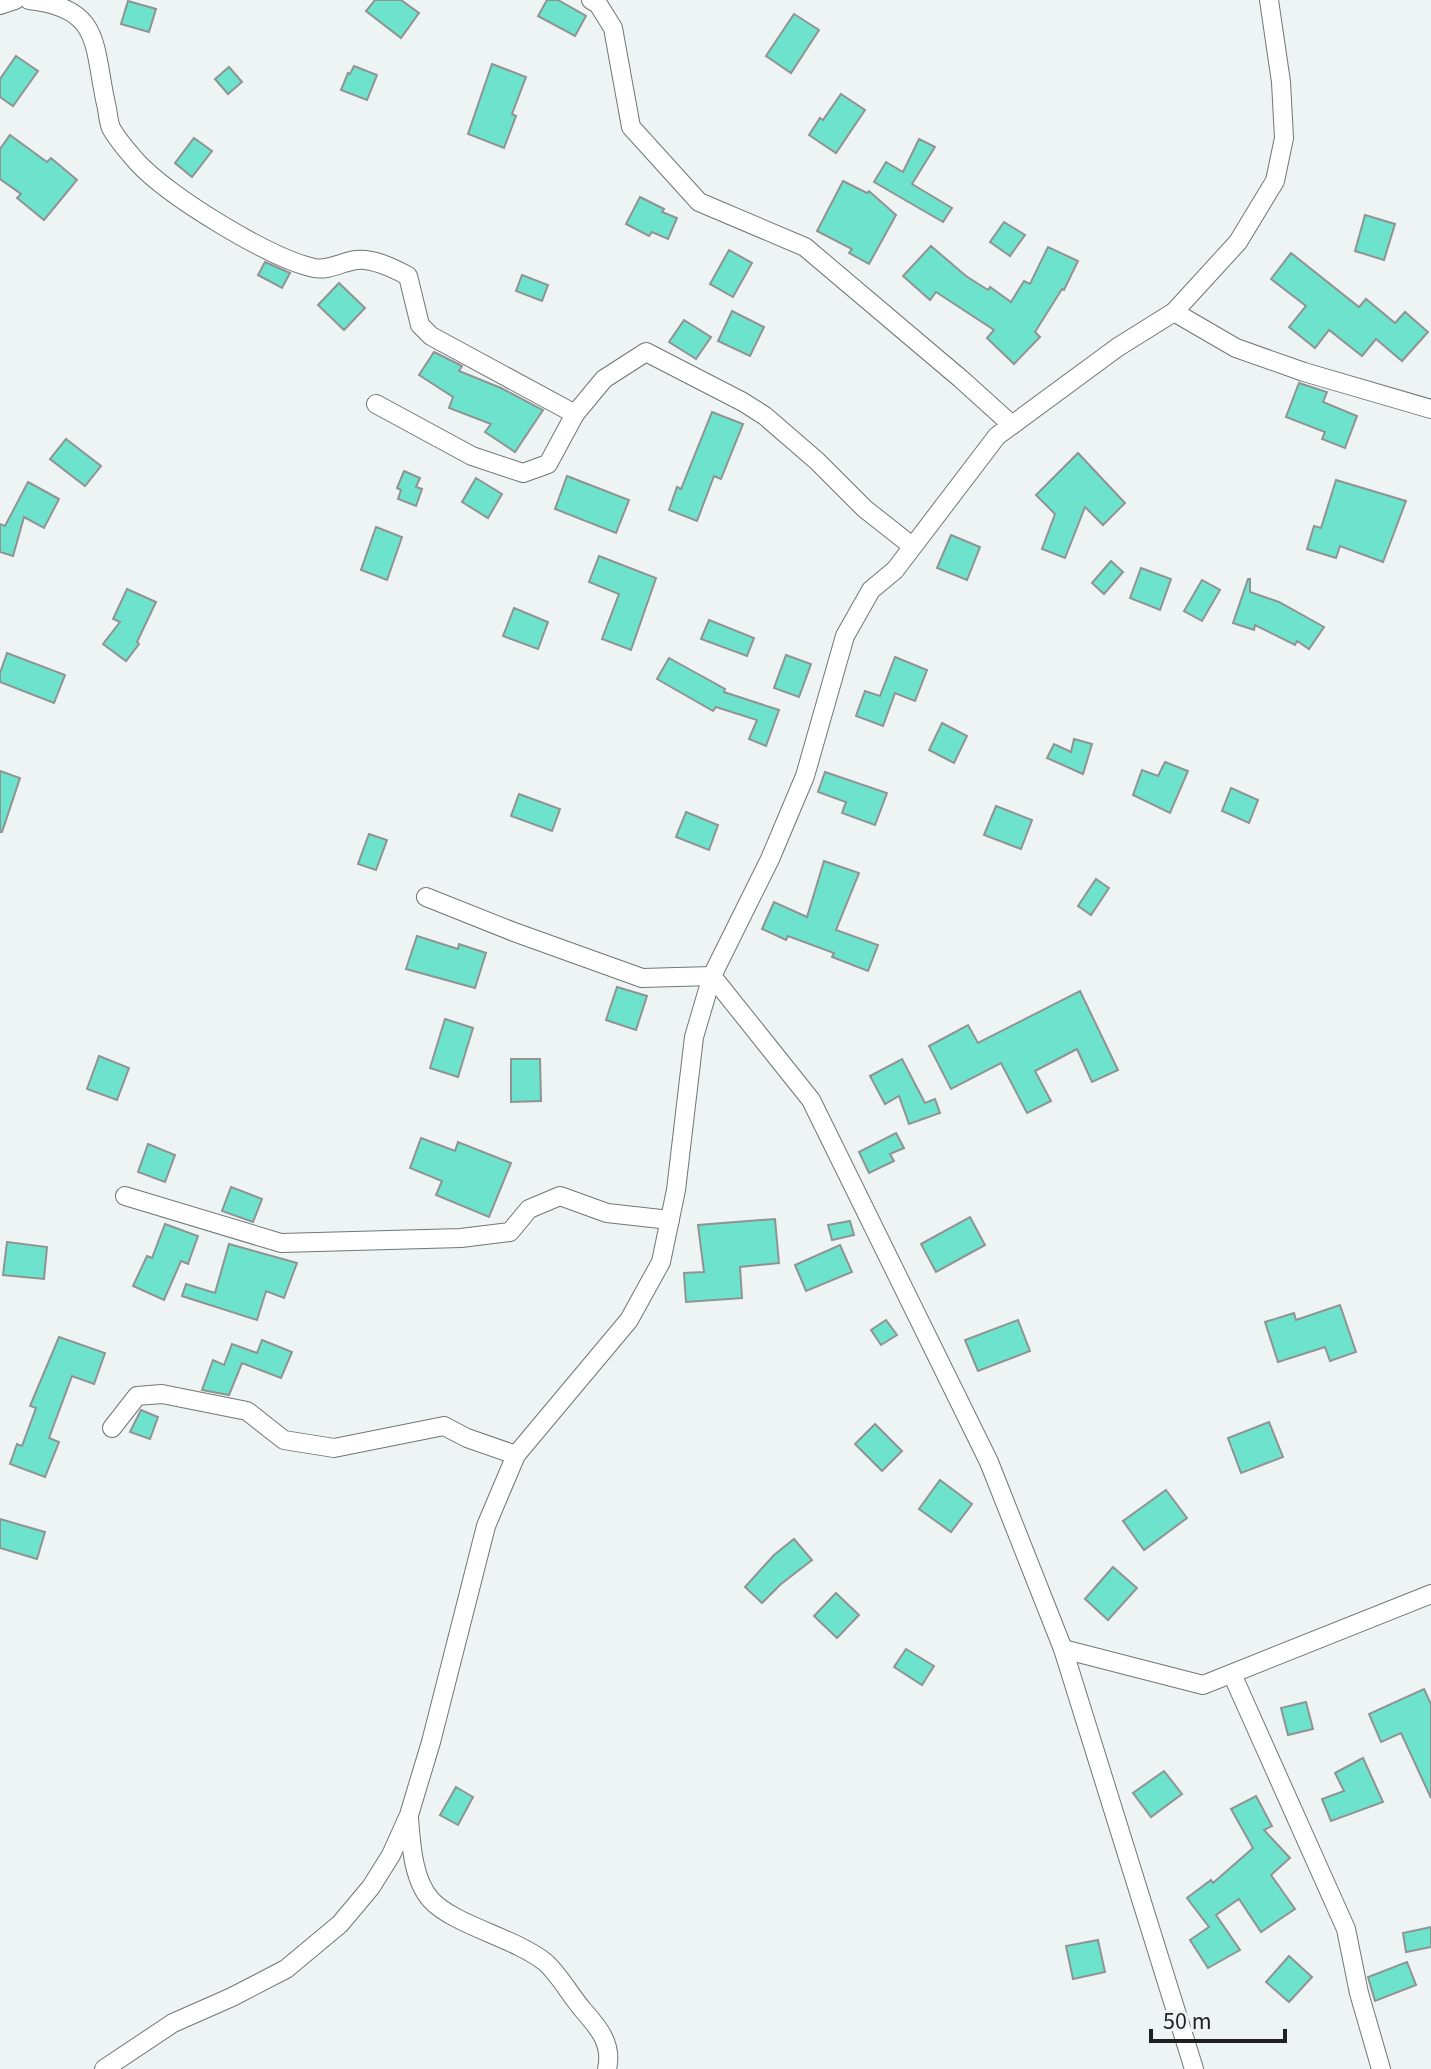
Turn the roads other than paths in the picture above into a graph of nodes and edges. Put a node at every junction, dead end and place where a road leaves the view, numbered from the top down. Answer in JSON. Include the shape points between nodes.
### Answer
{"nodes":[{"id":1,"x":15,"y":0,"type":"edge"},
{"id":2,"x":29,"y":0,"type":"edge"},
{"id":3,"x":591,"y":0,"type":"edge"},
{"id":4,"x":1269,"y":0,"type":"edge"},
{"id":5,"x":0,"y":5,"type":"edge"},
{"id":6,"x":1174,"y":312,"type":"junction"},
{"id":7,"x":376,"y":404,"type":"dead end"},
{"id":8,"x":1431,"y":409,"type":"edge"},
{"id":9,"x":575,"y":414,"type":"junction"},
{"id":10,"x":1012,"y":425,"type":"junction"},
{"id":11,"x":912,"y":546,"type":"junction"},
{"id":12,"x":426,"y":897,"type":"dead end"},
{"id":13,"x":712,"y":976,"type":"junction"},
{"id":14,"x":125,"y":1196,"type":"dead end"},
{"id":15,"x":670,"y":1220,"type":"junction"},
{"id":16,"x":112,"y":1428,"type":"dead end"},
{"id":17,"x":516,"y":1455,"type":"junction"},
{"id":18,"x":1431,"y":1594,"type":"edge"},
{"id":19,"x":1063,"y":1649,"type":"junction"},
{"id":20,"x":1232,"y":1674,"type":"junction"},
{"id":21,"x":409,"y":1815,"type":"junction"},
{"id":22,"x":104,"y":2069,"type":"edge"},
{"id":23,"x":607,"y":2069,"type":"edge"},
{"id":24,"x":1194,"y":2069,"type":"edge"},
{"id":25,"x":1381,"y":2069,"type":"edge"}],
"edges":[{"from":1,"to":5,"type":"street"},
{"from":2,"to":9,"type":"street","via":[[55,3],[86,25],[111,128],[138,163],[171,192],[247,239],[317,269],[358,259],[408,276],[420,325],[431,336]]},
{"from":3,"to":10,"type":"street","via":[[613,28],[631,127],[699,202],[805,247]]},
{"from":4,"to":6,"type":"street","via":[[1284,108],[1275,181],[1238,242]]},
{"from":6,"to":8,"type":"street","via":[[1236,348]]},
{"from":6,"to":10,"type":"street"},
{"from":7,"to":9,"type":"street","via":[[472,456],[523,473],[548,464]]},
{"from":9,"to":11,"type":"street","via":[[604,379],[646,352],[765,416]]},
{"from":10,"to":11,"type":"street","via":[[997,436]]},
{"from":11,"to":13,"type":"street","via":[[871,590],[845,636],[805,776]]},
{"from":12,"to":13,"type":"street","via":[[642,978]]},
{"from":13,"to":15,"type":"street","via":[[694,1037]]},
{"from":13,"to":19,"type":"street","via":[[811,1100],[989,1462]]},
{"from":14,"to":15,"type":"street","via":[[281,1243],[510,1232],[529,1209],[560,1196],[607,1213]]},
{"from":15,"to":17,"type":"street","via":[[661,1262],[629,1320]]},
{"from":16,"to":17,"type":"street","via":[[137,1396],[162,1394],[247,1411],[284,1440],[334,1448],[444,1426]]},
{"from":17,"to":21,"type":"street","via":[[486,1526]]},
{"from":18,"to":20,"type":"street"},
{"from":19,"to":20,"type":"street","via":[[1203,1685]]},
{"from":19,"to":24,"type":"street"},
{"from":20,"to":25,"type":"street","via":[[1346,1929]]},
{"from":21,"to":22,"type":"street","via":[[391,1855],[340,1924],[286,1969],[173,2023]]},
{"from":21,"to":23,"type":"street","via":[[411,1846],[431,1901],[547,1963],[606,2040]]}]}
